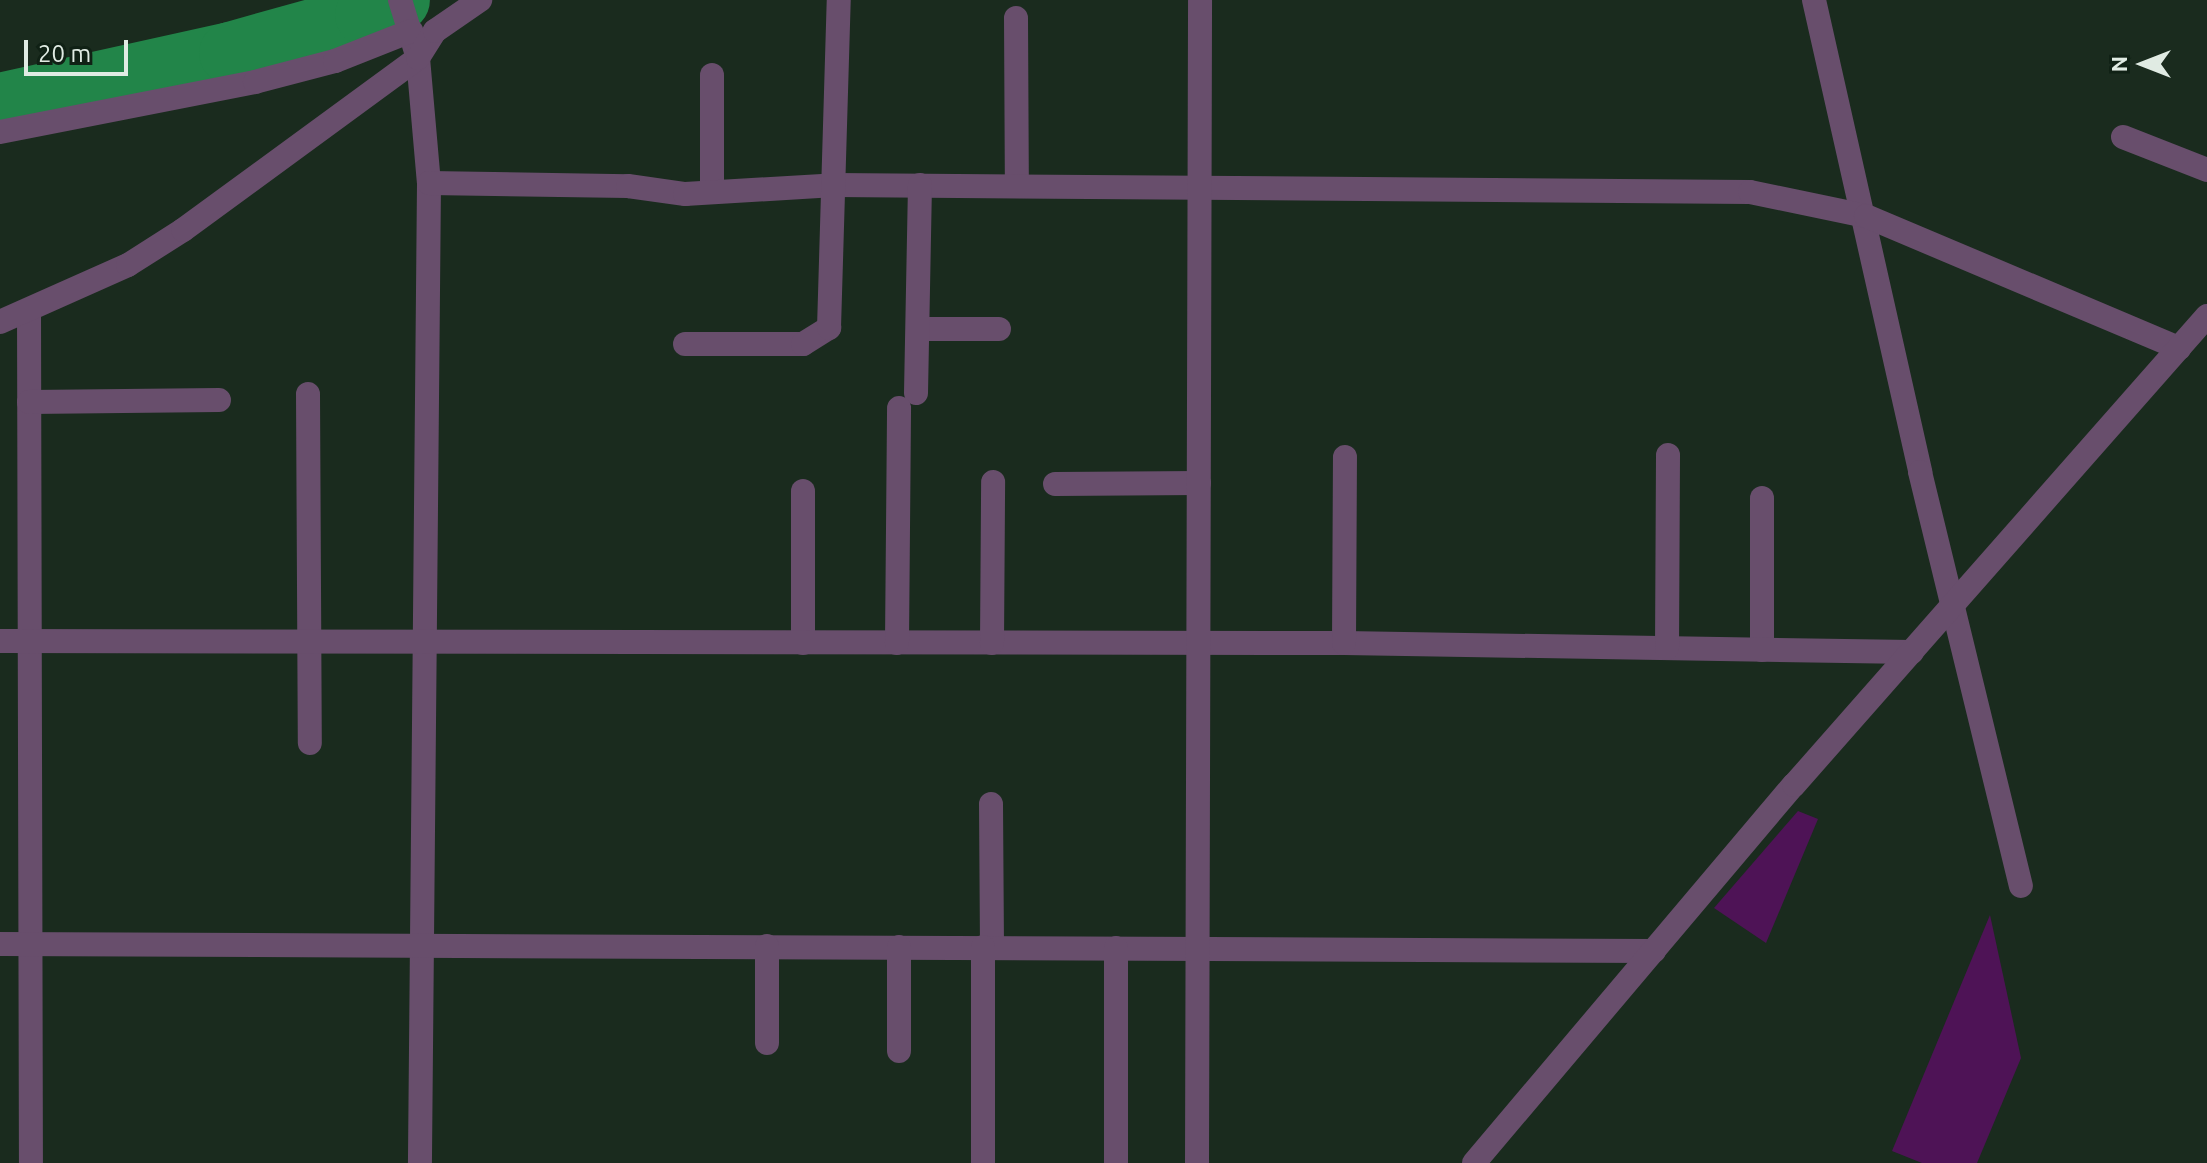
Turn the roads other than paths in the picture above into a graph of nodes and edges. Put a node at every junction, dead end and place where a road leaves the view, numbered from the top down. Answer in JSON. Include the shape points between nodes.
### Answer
{"nodes":[{"id":1,"x":400,"y":0,"type":"edge"},
{"id":2,"x":480,"y":0,"type":"edge"},
{"id":3,"x":839,"y":0,"type":"edge"},
{"id":4,"x":1200,"y":0,"type":"edge"},
{"id":5,"x":1814,"y":0,"type":"edge"},
{"id":6,"x":1016,"y":18,"type":"dead end"},
{"id":7,"x":410,"y":27,"type":"junction"},
{"id":8,"x":418,"y":58,"type":"junction"},
{"id":9,"x":712,"y":75,"type":"dead end"},
{"id":10,"x":0,"y":132,"type":"edge"},
{"id":11,"x":2123,"y":137,"type":"dead end"},
{"id":12,"x":2207,"y":170,"type":"edge"},
{"id":13,"x":429,"y":183,"type":"junction"},
{"id":14,"x":835,"y":185,"type":"junction"},
{"id":15,"x":920,"y":185,"type":"junction"},
{"id":16,"x":1017,"y":186,"type":"junction"},
{"id":17,"x":1199,"y":187,"type":"junction"},
{"id":18,"x":712,"y":190,"type":"junction"},
{"id":19,"x":1866,"y":216,"type":"junction"},
{"id":20,"x":29,"y":310,"type":"junction"},
{"id":21,"x":0,"y":322,"type":"edge"},
{"id":22,"x":918,"y":329,"type":"junction"},
{"id":23,"x":999,"y":329,"type":"dead end"},
{"id":24,"x":2197,"y":332,"type":"edge"},
{"id":25,"x":685,"y":344,"type":"dead end"},
{"id":26,"x":308,"y":394,"type":"dead end"},
{"id":27,"x":219,"y":400,"type":"dead end"},
{"id":28,"x":29,"y":402,"type":"junction"},
{"id":29,"x":1668,"y":455,"type":"dead end"},
{"id":30,"x":1345,"y":457,"type":"dead end"},
{"id":31,"x":993,"y":482,"type":"dead end"},
{"id":32,"x":1199,"y":483,"type":"junction"},
{"id":33,"x":1055,"y":484,"type":"dead end"},
{"id":34,"x":803,"y":491,"type":"dead end"},
{"id":35,"x":1762,"y":498,"type":"dead end"},
{"id":36,"x":1956,"y":603,"type":"junction"},
{"id":37,"x":309,"y":639,"type":"junction"},
{"id":38,"x":423,"y":640,"type":"junction"},
{"id":39,"x":0,"y":641,"type":"edge"},
{"id":40,"x":30,"y":641,"type":"junction"},
{"id":41,"x":803,"y":643,"type":"junction"},
{"id":42,"x":897,"y":643,"type":"junction"},
{"id":43,"x":992,"y":643,"type":"junction"},
{"id":44,"x":1198,"y":643,"type":"junction"},
{"id":45,"x":1344,"y":643,"type":"junction"},
{"id":46,"x":1667,"y":648,"type":"junction"},
{"id":47,"x":1762,"y":650,"type":"junction"},
{"id":48,"x":1912,"y":652,"type":"junction"},
{"id":49,"x":310,"y":743,"type":"dead end"},
{"id":50,"x":991,"y":804,"type":"dead end"},
{"id":51,"x":2021,"y":886,"type":"dead end"},
{"id":52,"x":0,"y":944,"type":"edge"},
{"id":53,"x":30,"y":944,"type":"junction"},
{"id":54,"x":420,"y":945,"type":"junction"},
{"id":55,"x":767,"y":946,"type":"junction"},
{"id":56,"x":899,"y":947,"type":"junction"},
{"id":57,"x":987,"y":947,"type":"junction"},
{"id":58,"x":1116,"y":948,"type":"junction"},
{"id":59,"x":1199,"y":948,"type":"junction"},
{"id":60,"x":1654,"y":951,"type":"junction"},
{"id":61,"x":767,"y":1043,"type":"dead end"},
{"id":62,"x":899,"y":1051,"type":"dead end"},
{"id":63,"x":31,"y":1163,"type":"edge"},
{"id":64,"x":420,"y":1163,"type":"edge"},
{"id":65,"x":983,"y":1163,"type":"edge"},
{"id":66,"x":1116,"y":1163,"type":"edge"},
{"id":67,"x":1197,"y":1163,"type":"edge"},
{"id":68,"x":1474,"y":1163,"type":"edge"}],
"edges":[{"from":1,"to":7,"type":"street"},
{"from":2,"to":8,"type":"street","via":[[435,31]]},
{"from":3,"to":14,"type":"street"},
{"from":4,"to":17,"type":"street"},
{"from":5,"to":19,"type":"street"},
{"from":6,"to":16,"type":"street"},
{"from":7,"to":8,"type":"street"},
{"from":7,"to":10,"type":"street","via":[[335,61],[255,82]]},
{"from":8,"to":13,"type":"street"},
{"from":8,"to":20,"type":"street","via":[[183,230],[128,265]]},
{"from":9,"to":18,"type":"street"},
{"from":11,"to":12,"type":"street"},
{"from":13,"to":18,"type":"street","via":[[628,186],[685,194]]},
{"from":13,"to":38,"type":"street"},
{"from":14,"to":15,"type":"street"},
{"from":14,"to":18,"type":"street"},
{"from":14,"to":25,"type":"street","via":[[829,328],[803,344]]},
{"from":15,"to":16,"type":"street"},
{"from":15,"to":22,"type":"street"},
{"from":16,"to":17,"type":"street"},
{"from":17,"to":19,"type":"street","via":[[1750,192]]},
{"from":17,"to":32,"type":"street"},
{"from":19,"to":24,"type":"street"},
{"from":19,"to":36,"type":"street","via":[[1920,472]]},
{"from":20,"to":21,"type":"street"},
{"from":20,"to":28,"type":"street"},
{"from":22,"to":23,"type":"street"},
{"from":22,"to":42,"type":"street","via":[[908,400]]},
{"from":24,"to":36,"type":"street"},
{"from":26,"to":37,"type":"street"},
{"from":27,"to":28,"type":"street"},
{"from":28,"to":40,"type":"street"},
{"from":29,"to":46,"type":"street"},
{"from":30,"to":45,"type":"street"},
{"from":31,"to":43,"type":"street"},
{"from":32,"to":33,"type":"street"},
{"from":32,"to":44,"type":"street"},
{"from":34,"to":41,"type":"street"},
{"from":35,"to":47,"type":"street"},
{"from":36,"to":48,"type":"street"},
{"from":36,"to":51,"type":"street"},
{"from":37,"to":38,"type":"street"},
{"from":37,"to":40,"type":"street"},
{"from":37,"to":49,"type":"street"},
{"from":38,"to":41,"type":"street"},
{"from":38,"to":54,"type":"street"},
{"from":39,"to":40,"type":"street"},
{"from":40,"to":53,"type":"street"},
{"from":41,"to":42,"type":"street"},
{"from":42,"to":43,"type":"street"},
{"from":43,"to":44,"type":"street"},
{"from":44,"to":45,"type":"street"},
{"from":44,"to":59,"type":"street"},
{"from":45,"to":46,"type":"street"},
{"from":46,"to":47,"type":"street"},
{"from":47,"to":48,"type":"street"},
{"from":48,"to":60,"type":"street"},
{"from":50,"to":57,"type":"street"},
{"from":52,"to":53,"type":"street"},
{"from":53,"to":54,"type":"street"},
{"from":53,"to":63,"type":"street"},
{"from":54,"to":55,"type":"street"},
{"from":54,"to":64,"type":"street"},
{"from":55,"to":56,"type":"street"},
{"from":55,"to":61,"type":"street"},
{"from":56,"to":57,"type":"street"},
{"from":56,"to":62,"type":"street"},
{"from":57,"to":58,"type":"street"},
{"from":57,"to":65,"type":"street"},
{"from":58,"to":59,"type":"street"},
{"from":58,"to":66,"type":"street"},
{"from":59,"to":60,"type":"street"},
{"from":59,"to":67,"type":"street"},
{"from":60,"to":68,"type":"street"}]}
